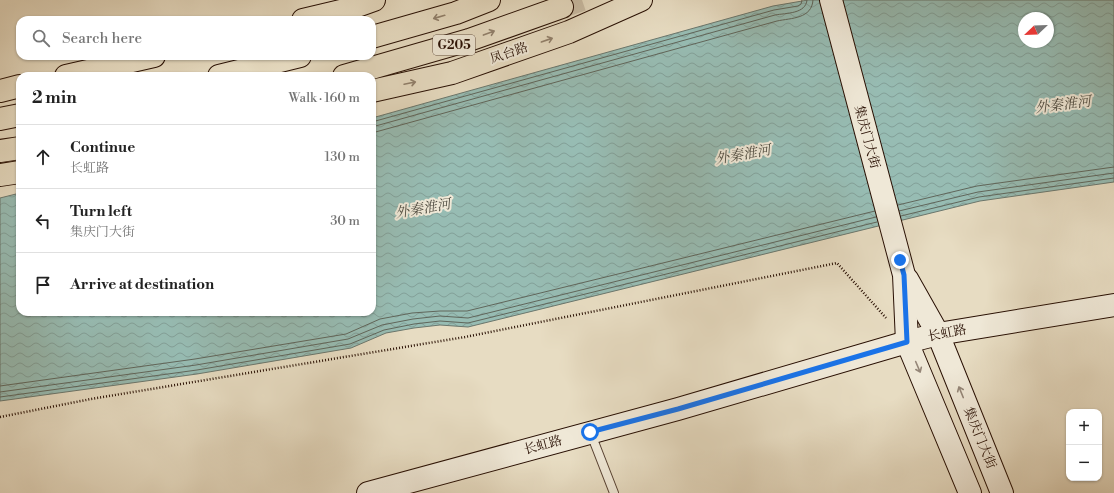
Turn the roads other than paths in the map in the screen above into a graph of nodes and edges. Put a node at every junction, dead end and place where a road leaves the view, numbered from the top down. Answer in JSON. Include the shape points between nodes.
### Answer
{"nodes":[{"id":1,"x":374,"y":0,"type":"edge"},
{"id":2,"x":489,"y":0,"type":"edge"},
{"id":3,"x":615,"y":0,"type":"edge"},
{"id":4,"x":641,"y":0,"type":"edge"},
{"id":5,"x":831,"y":0,"type":"edge"},
{"id":6,"x":562,"y":7,"type":"tunnel mouth"},
{"id":7,"x":318,"y":16,"type":"edge"},
{"id":8,"x":602,"y":17,"type":"junction"},
{"id":9,"x":376,"y":36,"type":"edge"},
{"id":10,"x":136,"y":60,"type":"edge"},
{"id":11,"x":284,"y":60,"type":"edge"},
{"id":12,"x":84,"y":72,"type":"edge"},
{"id":13,"x":235,"y":72,"type":"edge"},
{"id":14,"x":358,"y":72,"type":"edge"},
{"id":15,"x":16,"y":87,"type":"edge"},
{"id":16,"x":376,"y":90,"type":"edge"},
{"id":17,"x":0,"y":91,"type":"edge"},
{"id":18,"x":16,"y":117,"type":"edge"},
{"id":19,"x":0,"y":119,"type":"edge"},
{"id":20,"x":16,"y":149,"type":"edge"},
{"id":21,"x":0,"y":151,"type":"edge"},
{"id":22,"x":16,"y":173,"type":"edge"},
{"id":23,"x":0,"y":175,"type":"edge"},
{"id":24,"x":902,"y":267,"type":"junction"},
{"id":25,"x":1114,"y":306,"type":"edge"},
{"id":26,"x":938,"y":334,"type":"junction"},
{"id":27,"x":907,"y":342,"type":"junction"},
{"id":28,"x":590,"y":432,"type":"junction"},
{"id":29,"x":368,"y":493,"type":"edge"},
{"id":30,"x":614,"y":493,"type":"edge"},
{"id":31,"x":970,"y":493,"type":"edge"},
{"id":32,"x":1002,"y":493,"type":"edge"}],
"edges":[{"from":1,"to":7,"type":"main road"},
{"from":2,"to":9,"type":"main road","one_way":true,"via":[[456,13]]},
{"from":3,"to":8,"type":"main road"},
{"from":4,"to":8,"type":"main road","name":"凤台路"},
{"from":5,"to":24,"type":"main road","name":"集庆门大街"},
{"from":14,"to":6,"type":"main road","number":"G205","one_way":true,"via":[[469,40]]},
{"from":16,"to":8,"type":"main road","name":"凤台路","one_way":true,"via":[[452,73],[569,32]]},
{"from":10,"to":12,"type":"main road"},
{"from":11,"to":13,"type":"main road"},
{"from":15,"to":17,"type":"main road"},
{"from":18,"to":19,"type":"main road"},
{"from":20,"to":21,"type":"main road"},
{"from":22,"to":23,"type":"main road"},
{"from":24,"to":26,"type":"main road","name":"集庆门大街"},
{"from":24,"to":27,"type":"main road","name":"集庆门大街"},
{"from":25,"to":26,"type":"main road","name":"长虹路"},
{"from":26,"to":27,"type":"main road","name":"长虹路"},
{"from":32,"to":26,"type":"main road","name":"集庆门大街","one_way":true},
{"from":27,"to":28,"type":"main road","name":"长虹路"},
{"from":27,"to":31,"type":"main road","name":"集庆门大街","one_way":true},
{"from":28,"to":29,"type":"main road","name":"长虹路"},
{"from":28,"to":30,"type":"lane"}]}
